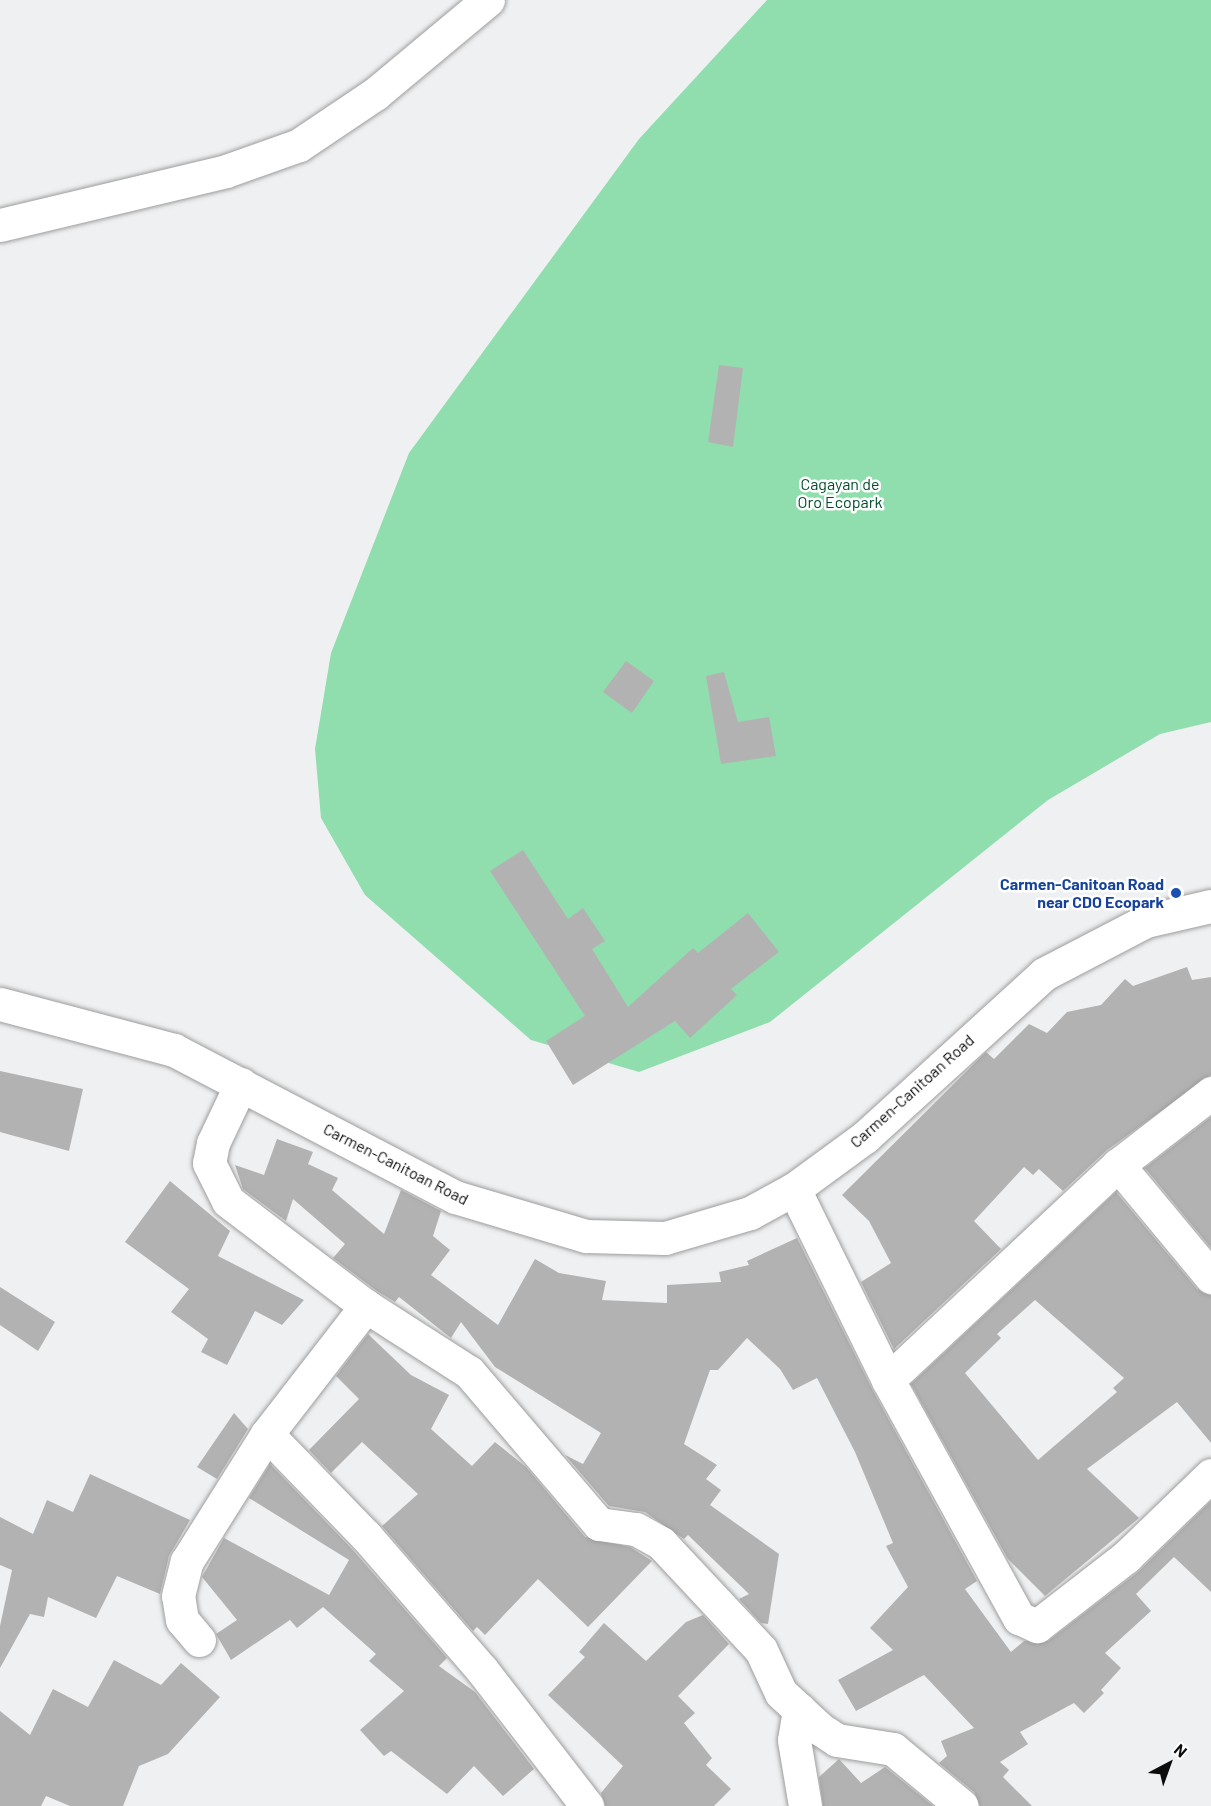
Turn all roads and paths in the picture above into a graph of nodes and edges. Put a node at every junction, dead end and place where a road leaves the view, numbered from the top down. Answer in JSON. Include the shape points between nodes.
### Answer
{"nodes":[{"id":1,"x":488,"y":0,"type":"edge"},
{"id":2,"x":0,"y":225,"type":"edge"},
{"id":3,"x":1211,"y":906,"type":"edge"},
{"id":4,"x":0,"y":1004,"type":"edge"},
{"id":5,"x":241,"y":1084,"type":"junction"},
{"id":6,"x":1211,"y":1093,"type":"edge"},
{"id":7,"x":1118,"y":1165,"type":"junction"},
{"id":8,"x":794,"y":1189,"type":"junction"},
{"id":9,"x":1211,"y":1277,"type":"edge"},
{"id":10,"x":366,"y":1306,"type":"junction"},
{"id":11,"x":888,"y":1380,"type":"junction"},
{"id":12,"x":267,"y":1434,"type":"junction"},
{"id":13,"x":1211,"y":1475,"type":"edge"},
{"id":14,"x":199,"y":1640,"type":"dead end"},
{"id":15,"x":800,"y":1709,"type":"junction"},
{"id":16,"x":586,"y":1806,"type":"edge"},
{"id":17,"x":805,"y":1806,"type":"edge"},
{"id":18,"x":962,"y":1806,"type":"edge"}],
"edges":[{"from":1,"to":2,"type":"street","via":[[375,94],[299,145],[226,171]]},
{"from":3,"to":8,"type":"street","name":"Carmen-Canitoan Road","via":[[1146,921],[1044,974],[865,1137]]},
{"from":4,"to":5,"type":"street","name":"Carmen-Canitoan Road","via":[[174,1050]]},
{"from":5,"to":8,"type":"street","name":"Carmen-Canitoan Road","via":[[455,1197],[586,1236],[665,1238],[750,1213]]},
{"from":5,"to":10,"type":"street","via":[[213,1143],[209,1162],[219,1187],[228,1201]]},
{"from":6,"to":7,"type":"street"},
{"from":7,"to":9,"type":"street"},
{"from":7,"to":11,"type":"street"},
{"from":8,"to":11,"type":"street"},
{"from":10,"to":12,"type":"street"},
{"from":10,"to":15,"type":"street","via":[[469,1372],[598,1524],[636,1529],[661,1543],[761,1650],[781,1693]]},
{"from":11,"to":13,"type":"street","via":[[1011,1611],[1037,1626],[1126,1557]]},
{"from":12,"to":14,"type":"street","via":[[197,1542],[179,1580],[182,1620]]},
{"from":12,"to":16,"type":"street","via":[[366,1536],[482,1670]]},
{"from":15,"to":17,"type":"street","via":[[794,1740]]},
{"from":15,"to":18,"type":"street","via":[[837,1740],[893,1749]]}]}
